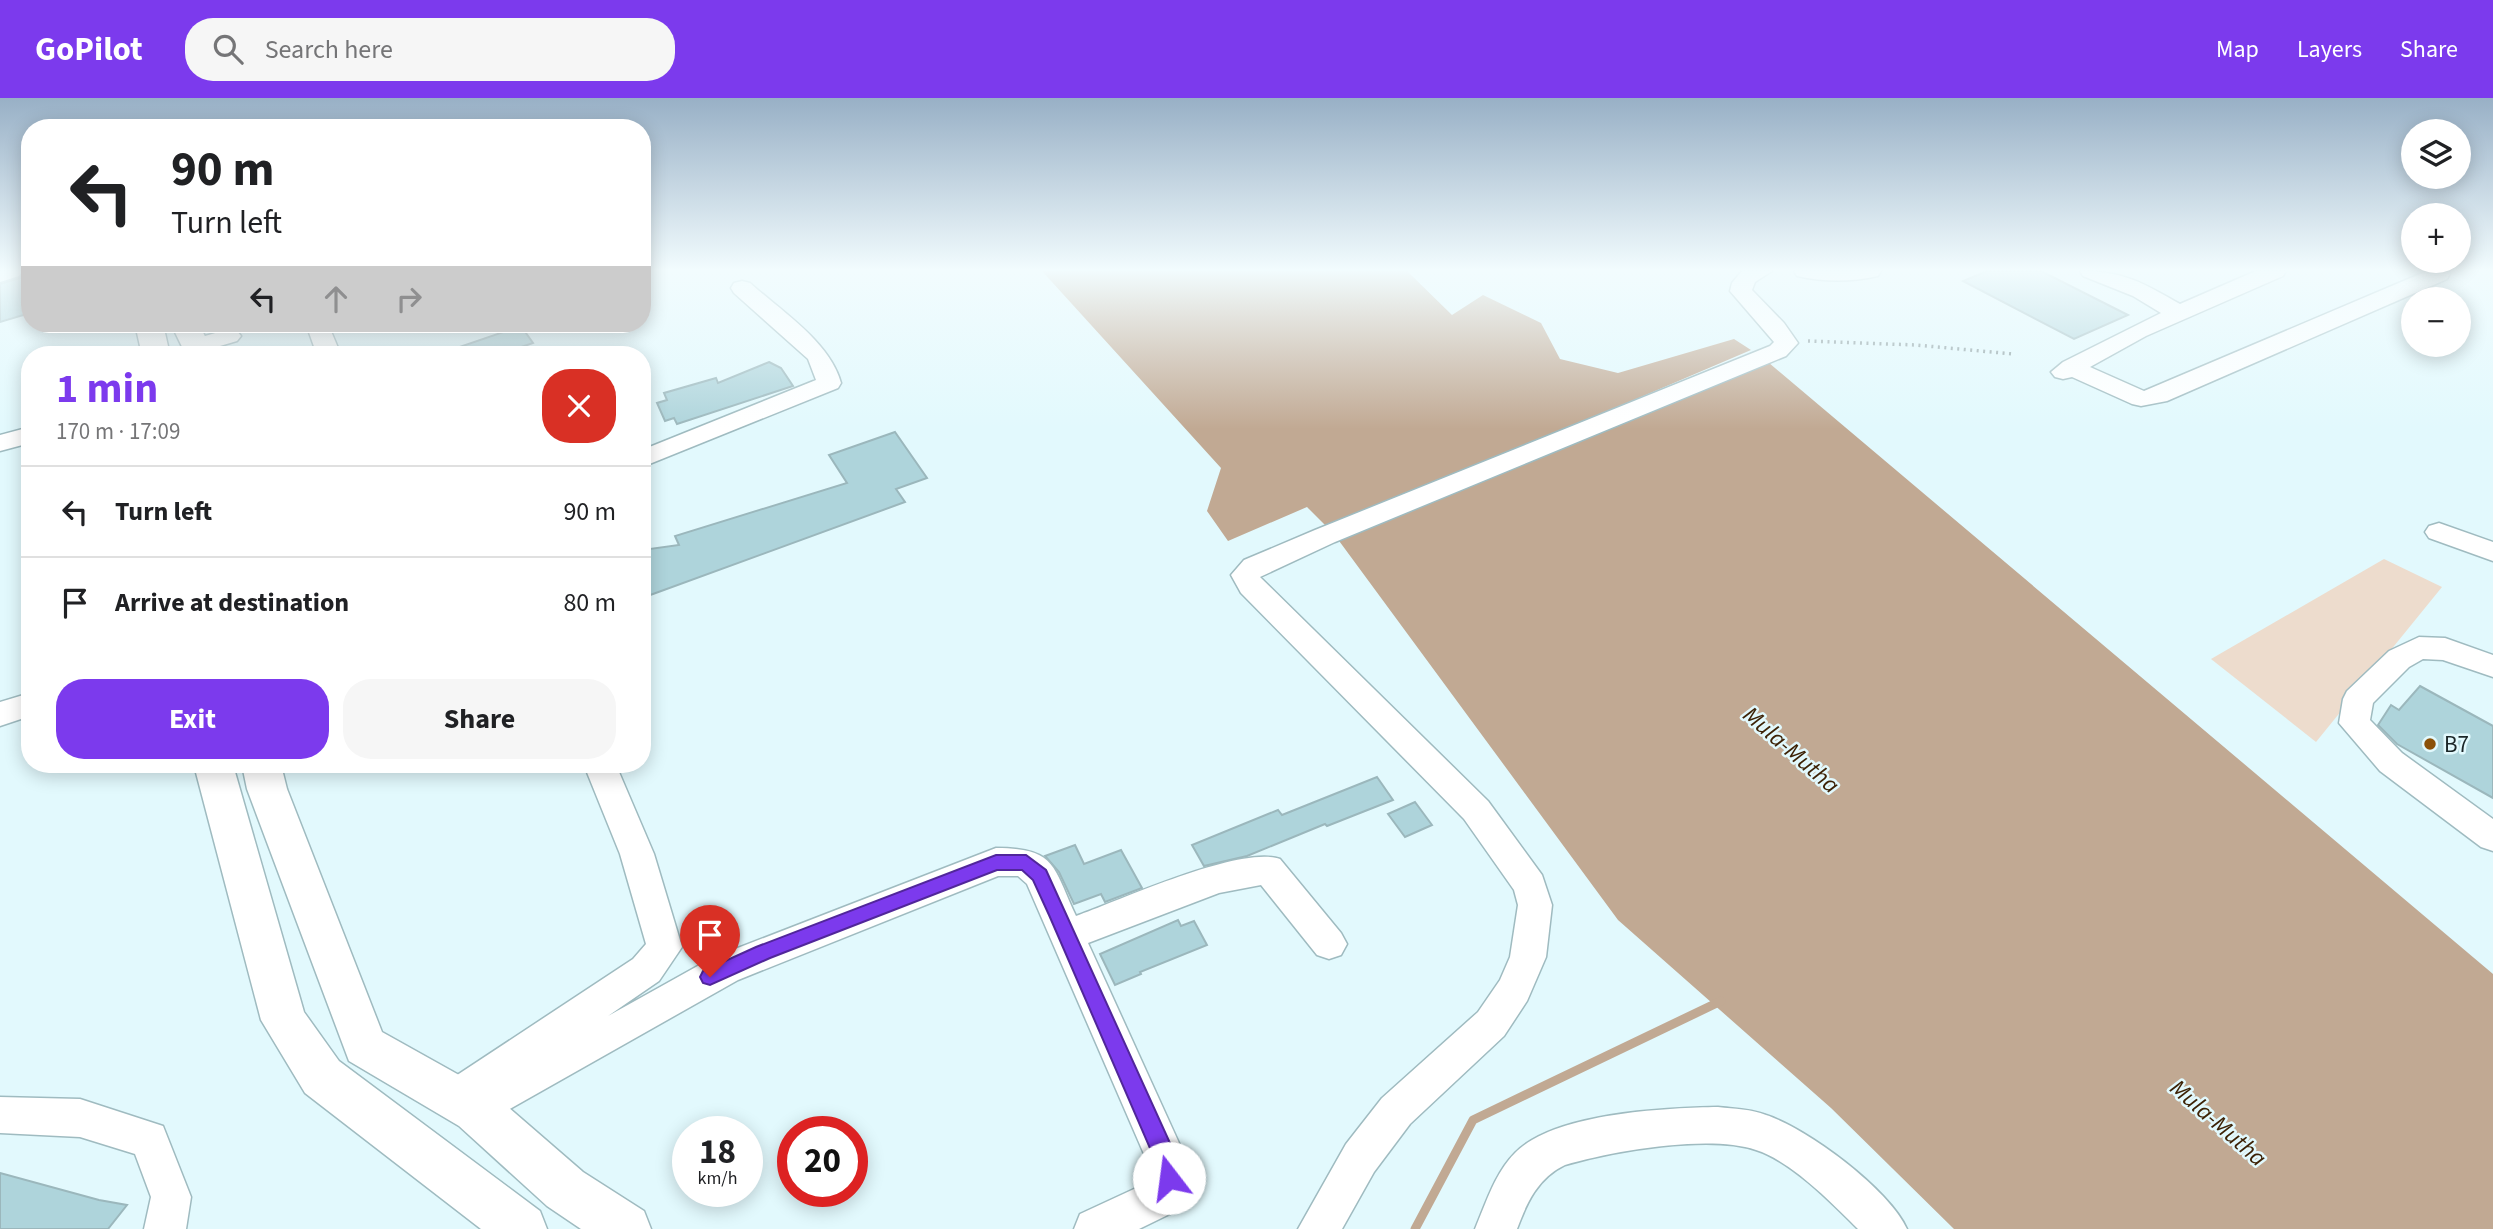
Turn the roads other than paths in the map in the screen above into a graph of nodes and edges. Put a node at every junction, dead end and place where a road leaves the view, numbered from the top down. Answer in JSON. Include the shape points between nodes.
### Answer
{"nodes":[{"id":1,"x":782,"y":324,"type":"edge"},
{"id":2,"x":1772,"y":324,"type":"edge"},
{"id":3,"x":2157,"y":324,"type":"edge"},
{"id":4,"x":2324,"y":324,"type":"edge"},
{"id":5,"x":229,"y":338,"type":"edge"},
{"id":6,"x":193,"y":342,"type":"edge"},
{"id":7,"x":21,"y":437,"type":"edge"},
{"id":8,"x":0,"y":443,"type":"edge"},
{"id":9,"x":651,"y":455,"type":"edge"},
{"id":10,"x":2439,"y":531,"type":"dead end"},
{"id":11,"x":2493,"y":552,"type":"edge"},
{"id":12,"x":2493,"y":666,"type":"edge"},
{"id":13,"x":21,"y":694,"type":"edge"},
{"id":14,"x":0,"y":700,"type":"edge"},
{"id":15,"x":21,"y":707,"type":"edge"},
{"id":16,"x":0,"y":714,"type":"edge"},
{"id":17,"x":214,"y":773,"type":"edge"},
{"id":18,"x":263,"y":773,"type":"edge"},
{"id":19,"x":604,"y":773,"type":"edge"},
{"id":20,"x":2493,"y":837,"type":"edge"},
{"id":21,"x":1067,"y":935,"type":"junction"},
{"id":22,"x":1329,"y":944,"type":"dead end"},
{"id":23,"x":466,"y":1104,"type":"junction"},
{"id":24,"x":0,"y":1115,"type":"edge"},
{"id":25,"x":165,"y":1229,"type":"edge"},
{"id":26,"x":522,"y":1229,"type":"edge"},
{"id":27,"x":626,"y":1229,"type":"edge"},
{"id":28,"x":1095,"y":1229,"type":"edge"},
{"id":29,"x":1319,"y":1229,"type":"edge"},
{"id":30,"x":1496,"y":1229,"type":"edge"},
{"id":31,"x":1886,"y":1229,"type":"edge"}],
"edges":[{"from":1,"to":9,"type":"street","via":[[816,354],[830,383]]},
{"from":2,"to":29,"type":"street","via":[[1777,350],[1254,567],[1245,575],[1476,810],[1530,886],[1535,905],[1528,957],[1514,990],[1491,1024],[1396,1111],[1360,1158]]},
{"from":3,"to":4,"type":"street","via":[[2067,369],[2141,399],[2158,396]]},
{"from":5,"to":6,"type":"street"},
{"from":7,"to":8,"type":"street"},
{"from":10,"to":11,"type":"street"},
{"from":12,"to":20,"type":"street","via":[[2445,649],[2419,648],[2399,659],[2358,699],[2354,723],[2392,762]]},
{"from":13,"to":14,"type":"street"},
{"from":15,"to":16,"type":"street"},
{"from":17,"to":26,"type":"main road","via":[[284,1020],[322,1077]]},
{"from":18,"to":23,"type":"main road","via":[[365,1046]]},
{"from":19,"to":23,"type":"street","via":[[632,834],[664,947],[646,970]]},
{"from":21,"to":22,"type":"street","via":[[1217,879],[1268,869]]},
{"from":21,"to":23,"type":"street","via":[[1040,875],[1026,862],[996,862],[725,969]]},
{"from":21,"to":28,"type":"street","via":[[1164,1154],[1169,1178],[1162,1197]]},
{"from":23,"to":27,"type":"main road","via":[[565,1189]]},
{"from":24,"to":25,"type":"street","via":[[80,1118],[149,1139],[171,1197]]},
{"from":30,"to":31,"type":"street","via":[[1516,1182],[1540,1157],[1575,1142],[1720,1124],[1763,1132],[1801,1153]]}]}
